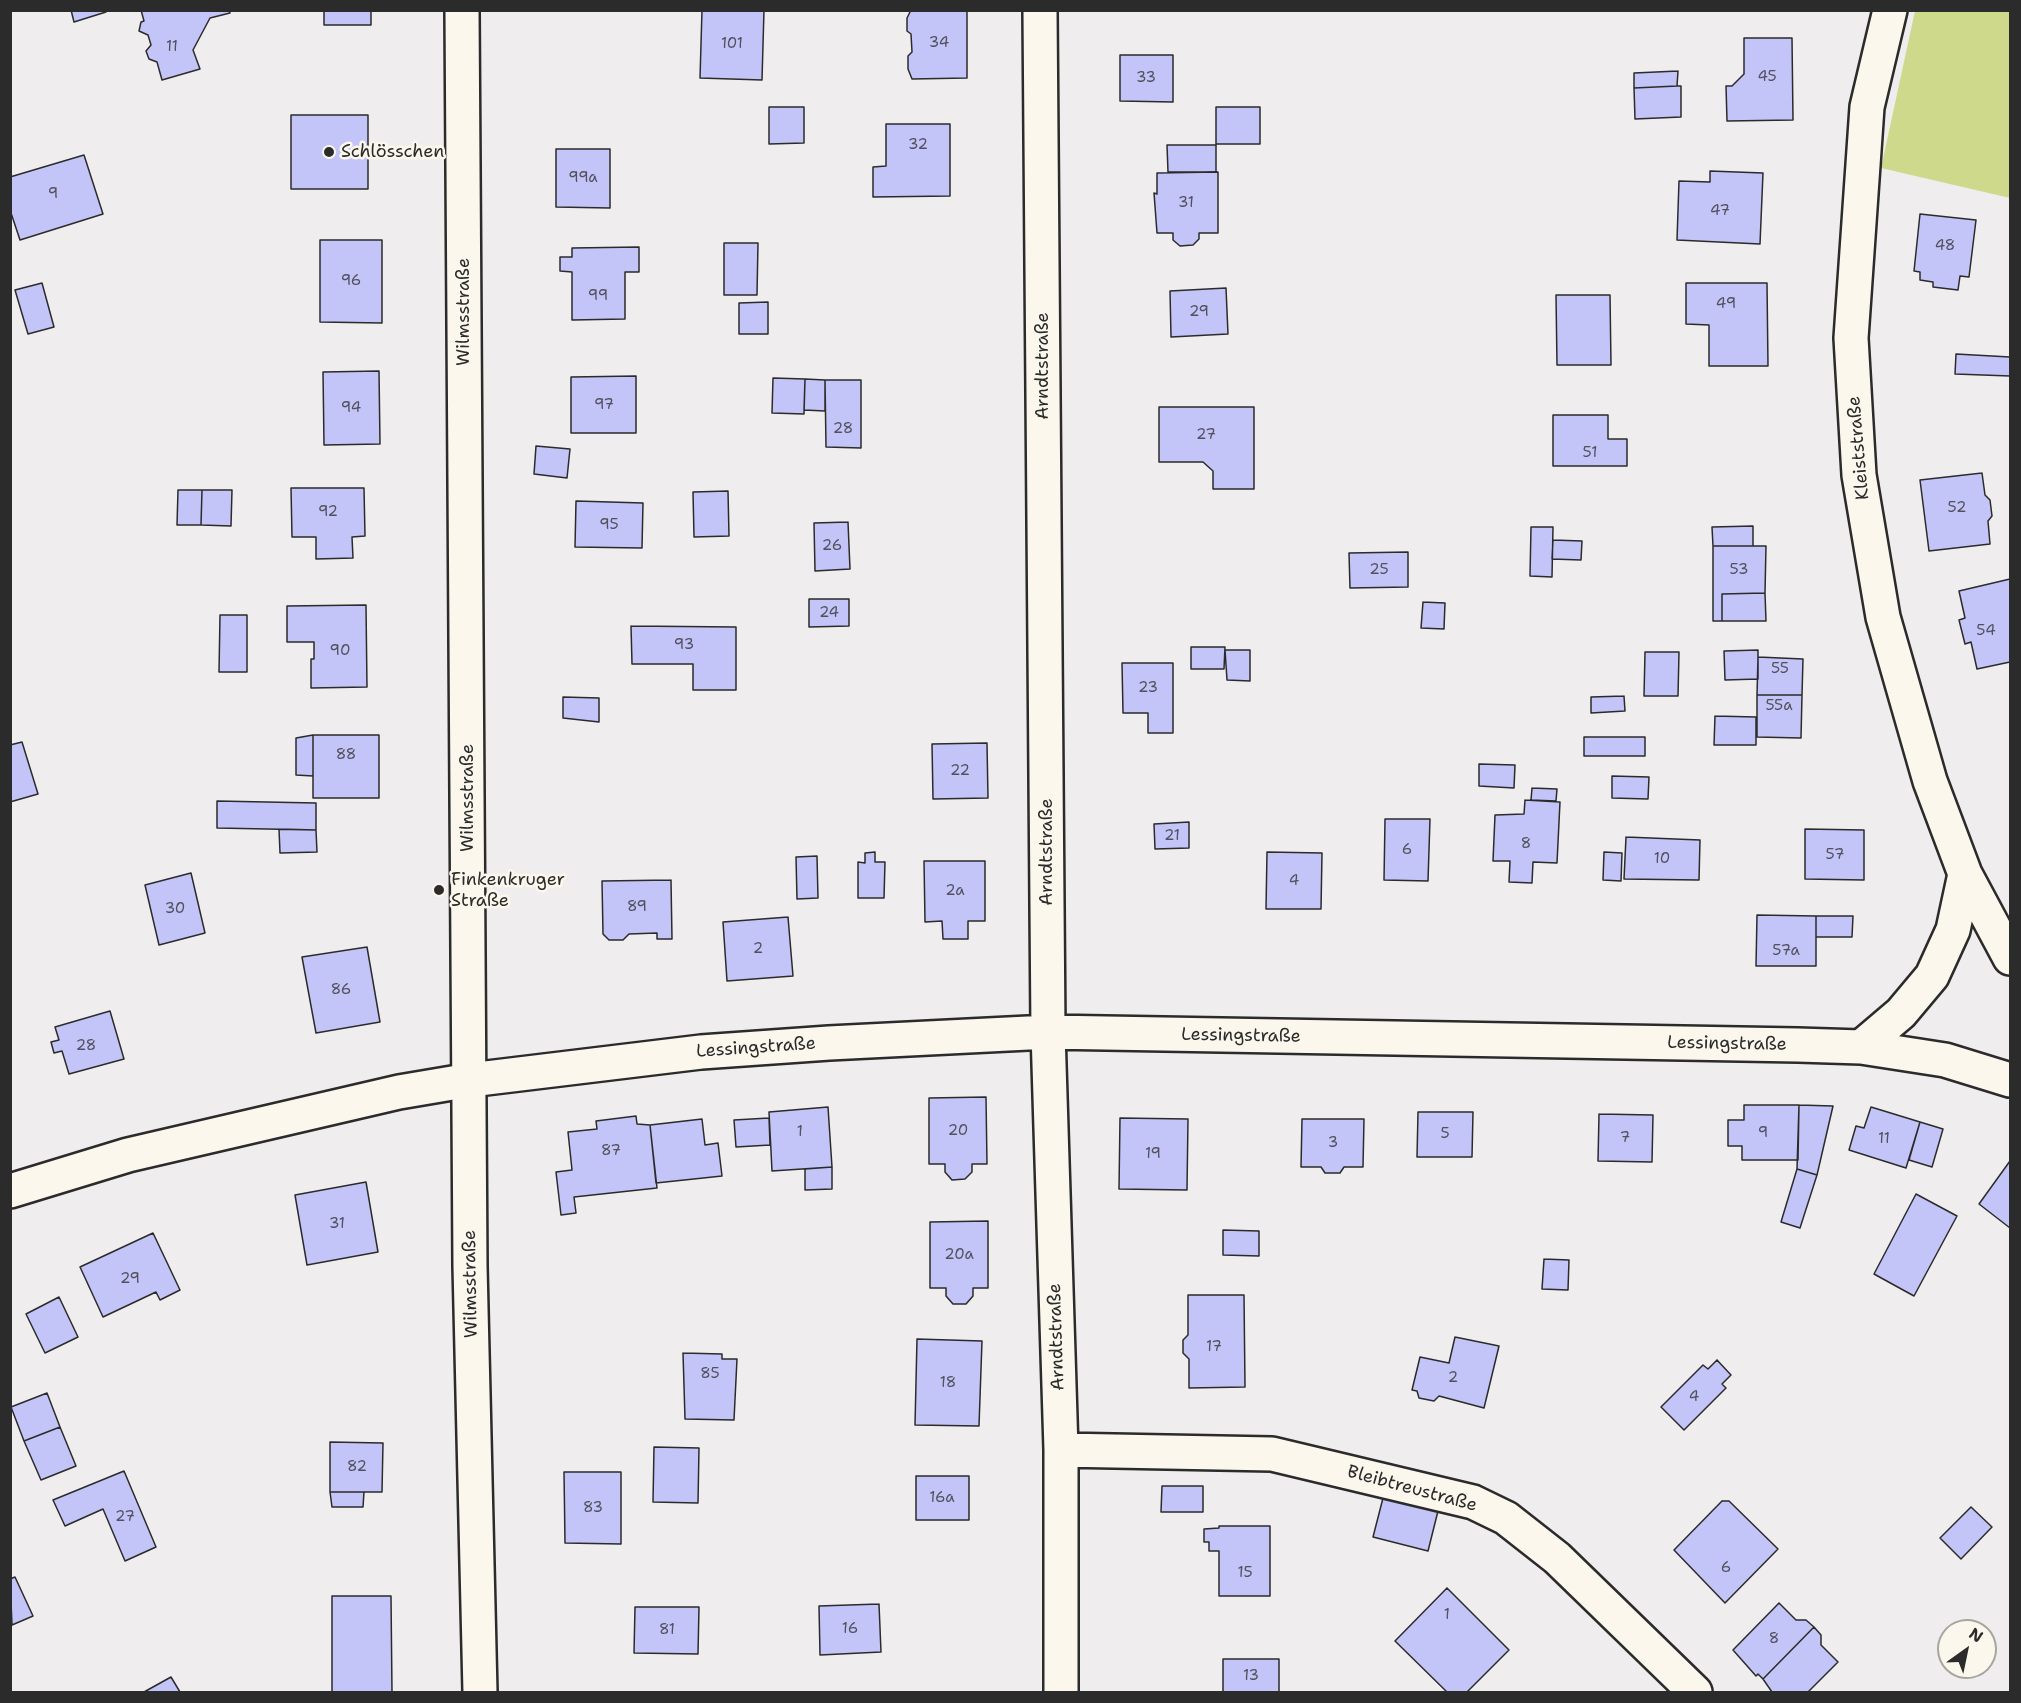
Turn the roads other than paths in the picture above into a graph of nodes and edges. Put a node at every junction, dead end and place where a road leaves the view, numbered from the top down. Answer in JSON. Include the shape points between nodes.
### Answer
{"nodes":[{"id":1,"x":462,"y":10,"type":"edge"},
{"id":2,"x":1040,"y":10,"type":"edge"},
{"id":3,"x":1890,"y":10,"type":"edge"},
{"id":4,"x":1965,"y":874,"type":"junction"},
{"id":5,"x":2010,"y":958,"type":"edge"},
{"id":6,"x":1048,"y":1032,"type":"junction"},
{"id":7,"x":1861,"y":1047,"type":"junction"},
{"id":8,"x":470,"y":1080,"type":"junction"},
{"id":9,"x":2010,"y":1080,"type":"edge"},
{"id":10,"x":10,"y":1191,"type":"edge"},
{"id":11,"x":1061,"y":1450,"type":"junction"},
{"id":12,"x":480,"y":1692,"type":"edge"},
{"id":13,"x":1061,"y":1692,"type":"edge"},
{"id":14,"x":1695,"y":1692,"type":"edge"}],
"edges":[{"from":1,"to":8,"type":"street","name":"Wilmsstraße"},
{"from":2,"to":6,"type":"street","name":"Arndtstraße"},
{"from":3,"to":4,"type":"street","name":"Kleiststraße","via":[[1867,107],[1851,338],[1859,475],[1883,617],[1930,780]]},
{"from":4,"to":5,"type":"street","name":"Kleiststraße"},
{"from":4,"to":7,"type":"street","via":[[1953,930],[1932,976],[1901,1013]]},
{"from":6,"to":7,"type":"street","name":"Lessingstraße"},
{"from":6,"to":8,"type":"street","name":"Lessingstraße","via":[[701,1052]]},
{"from":6,"to":11,"type":"street","name":"Arndtstraße"},
{"from":7,"to":9,"type":"street","name":"Lessingstraße","via":[[1946,1060]]},
{"from":8,"to":10,"type":"street","via":[[399,1092],[128,1155]]},
{"from":8,"to":12,"type":"street","name":"Wilmsstraße","via":[[470,1266]]},
{"from":11,"to":13,"type":"street","name":"Arndtstraße"},
{"from":11,"to":14,"type":"street","name":"Bleibtreustraße","via":[[1272,1454],[1473,1502],[1506,1518],[1557,1558]]}]}
